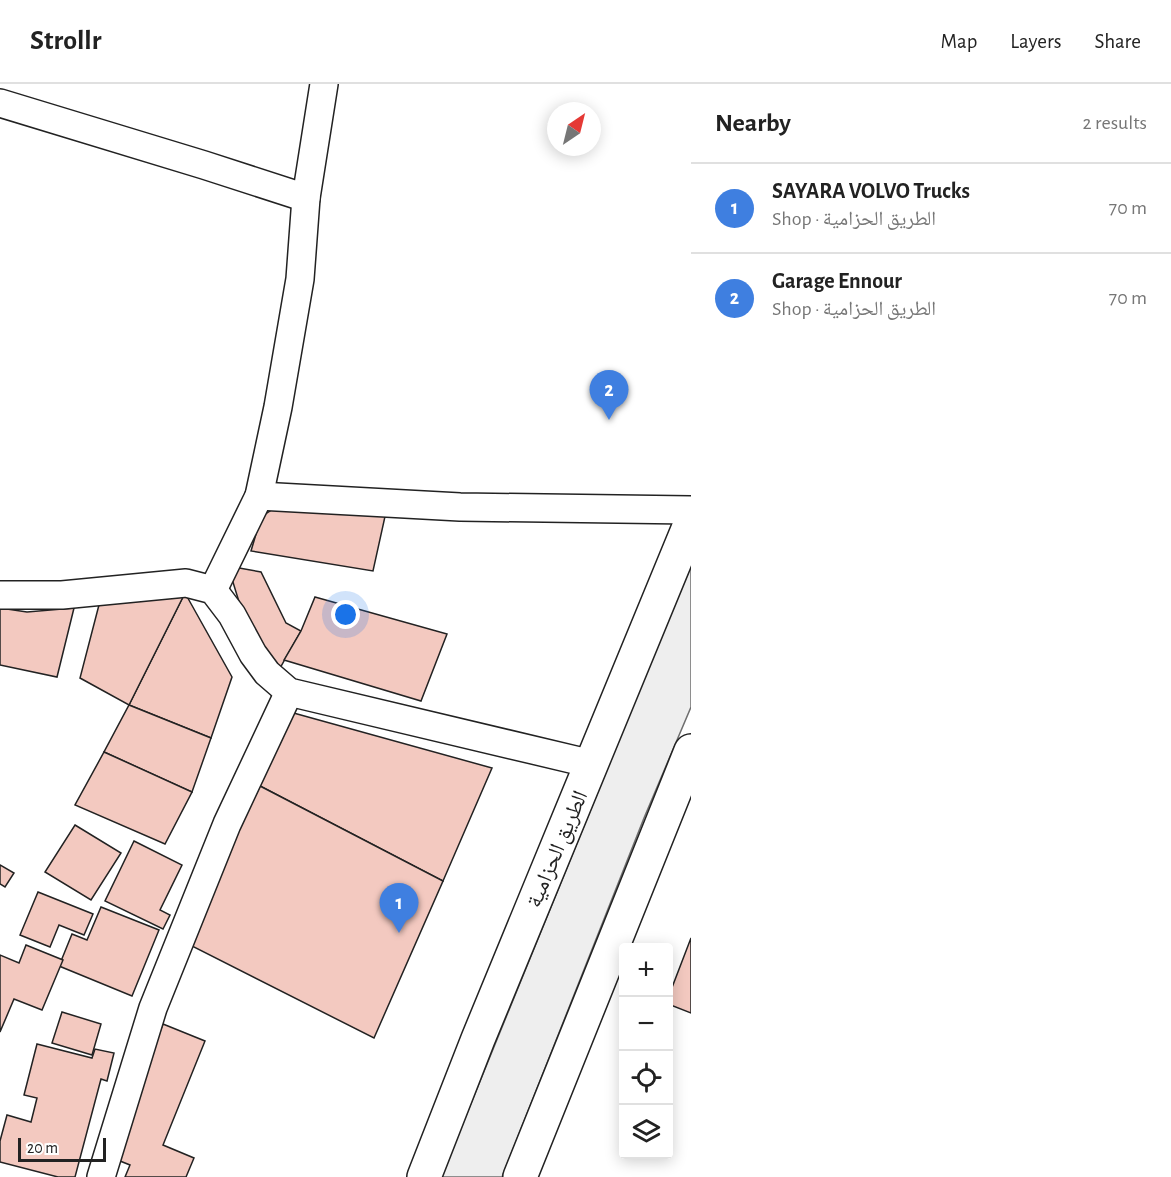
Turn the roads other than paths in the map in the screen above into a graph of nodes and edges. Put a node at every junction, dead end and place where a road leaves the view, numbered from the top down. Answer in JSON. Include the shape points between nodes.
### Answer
{"nodes":[{"id":1,"x":324,"y":84,"type":"edge"},
{"id":2,"x":0,"y":103,"type":"edge"},
{"id":3,"x":306,"y":198,"type":"junction"},
{"id":4,"x":259,"y":496,"type":"junction"},
{"id":5,"x":691,"y":510,"type":"edge"},
{"id":6,"x":691,"y":522,"type":"edge"},
{"id":7,"x":213,"y":590,"type":"junction"},
{"id":8,"x":0,"y":595,"type":"edge"},
{"id":9,"x":289,"y":692,"type":"junction"},
{"id":10,"x":691,"y":751,"type":"edge"},
{"id":11,"x":592,"y":764,"type":"junction"},
{"id":12,"x":101,"y":1177,"type":"edge"},
{"id":13,"x":424,"y":1177,"type":"edge"},
{"id":14,"x":520,"y":1177,"type":"edge"}],
"edges":[{"from":1,"to":3,"type":"street"},
{"from":2,"to":3,"type":"street"},
{"from":3,"to":4,"type":"street","via":[[300,279]]},
{"from":4,"to":5,"type":"street","via":[[460,507]]},
{"from":4,"to":7,"type":"street"},
{"from":6,"to":11,"type":"highway","name":"الطريق الحزامية"},
{"from":7,"to":8,"type":"street","via":[[186,583],[62,595]]},
{"from":7,"to":9,"type":"street","via":[[267,673]]},
{"from":9,"to":11,"type":"street"},
{"from":9,"to":12,"type":"street","via":[[227,824],[153,1008]]},
{"from":10,"to":14,"type":"highway"},
{"from":11,"to":13,"type":"highway","name":"الطريق الحزامية"}]}
